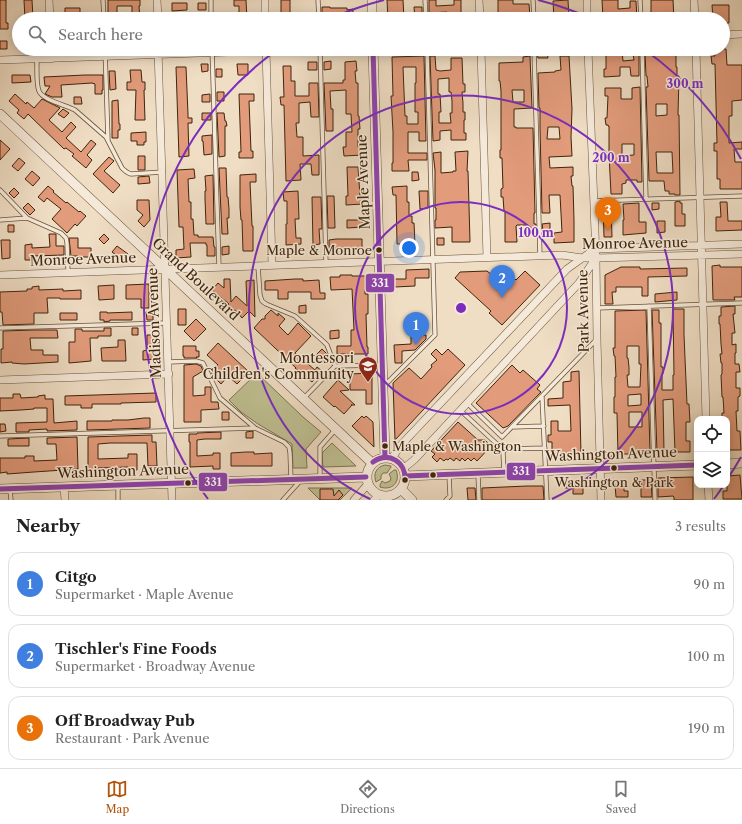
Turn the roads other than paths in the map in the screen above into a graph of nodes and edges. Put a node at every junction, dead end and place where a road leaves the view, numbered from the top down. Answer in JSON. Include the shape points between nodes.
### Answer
{"nodes":[{"id":1,"x":49,"y":0,"type":"edge"},
{"id":2,"x":104,"y":0,"type":"edge"},
{"id":3,"x":157,"y":0,"type":"edge"},
{"id":4,"x":211,"y":0,"type":"edge"},
{"id":5,"x":264,"y":0,"type":"edge"},
{"id":6,"x":318,"y":0,"type":"edge"},
{"id":7,"x":372,"y":0,"type":"edge"},
{"id":8,"x":425,"y":0,"type":"edge"},
{"id":9,"x":479,"y":0,"type":"edge"},
{"id":10,"x":533,"y":0,"type":"edge"},
{"id":11,"x":587,"y":0,"type":"edge"},
{"id":12,"x":640,"y":0,"type":"edge"},
{"id":13,"x":694,"y":0,"type":"edge"},
{"id":14,"x":50,"y":12,"type":"edge"},
{"id":15,"x":104,"y":12,"type":"edge"},
{"id":16,"x":158,"y":12,"type":"edge"},
{"id":17,"x":211,"y":12,"type":"edge"},
{"id":18,"x":265,"y":12,"type":"edge"},
{"id":19,"x":319,"y":12,"type":"edge"},
{"id":20,"x":372,"y":12,"type":"edge"},
{"id":21,"x":426,"y":12,"type":"edge"},
{"id":22,"x":480,"y":12,"type":"edge"},
{"id":23,"x":534,"y":12,"type":"edge"},
{"id":24,"x":587,"y":12,"type":"edge"},
{"id":25,"x":641,"y":12,"type":"edge"},
{"id":26,"x":695,"y":12,"type":"edge"},
{"id":27,"x":730,"y":34,"type":"edge"},
{"id":28,"x":742,"y":34,"type":"edge"},
{"id":29,"x":78,"y":56,"type":"edge"},
{"id":30,"x":105,"y":56,"type":"edge"},
{"id":31,"x":158,"y":56,"type":"edge"},
{"id":32,"x":212,"y":56,"type":"edge"},
{"id":33,"x":266,"y":56,"type":"edge"},
{"id":34,"x":320,"y":56,"type":"edge"},
{"id":35,"x":373,"y":56,"type":"edge"},
{"id":36,"x":427,"y":56,"type":"edge"},
{"id":37,"x":481,"y":56,"type":"edge"},
{"id":38,"x":534,"y":56,"type":"edge"},
{"id":39,"x":588,"y":56,"type":"edge"},
{"id":40,"x":642,"y":56,"type":"edge"},
{"id":41,"x":696,"y":56,"type":"edge"},
{"id":42,"x":36,"y":59,"type":"junction"},
{"id":43,"x":51,"y":59,"type":"joint"},
{"id":44,"x":0,"y":60,"type":"edge"},
{"id":45,"x":0,"y":114,"type":"edge"},
{"id":46,"x":108,"y":142,"type":"junction"},
{"id":47,"x":162,"y":172,"type":"junction"},
{"id":48,"x":0,"y":190,"type":"edge"},
{"id":49,"x":742,"y":196,"type":"edge"},
{"id":50,"x":700,"y":198,"type":"junction"},
{"id":51,"x":646,"y":199,"type":"junction"},
{"id":52,"x":593,"y":201,"type":"junction"},
{"id":53,"x":27,"y":218,"type":"junction"},
{"id":54,"x":0,"y":220,"type":"edge"},
{"id":55,"x":742,"y":244,"type":"edge"},
{"id":56,"x":702,"y":245,"type":"junction"},
{"id":57,"x":595,"y":249,"type":"junction"},
{"id":58,"x":742,"y":254,"type":"edge"},
{"id":59,"x":702,"y":255,"type":"junction"},
{"id":60,"x":540,"y":256,"type":"junction"},
{"id":61,"x":487,"y":258,"type":"junction"},
{"id":62,"x":582,"y":258,"type":"junction"},
{"id":63,"x":596,"y":258,"type":"junction"},
{"id":64,"x":433,"y":260,"type":"junction"},
{"id":65,"x":380,"y":262,"type":"junction"},
{"id":66,"x":326,"y":263,"type":"junction"},
{"id":67,"x":272,"y":265,"type":"junction"},
{"id":68,"x":258,"y":266,"type":"junction"},
{"id":69,"x":219,"y":267,"type":"junction"},
{"id":70,"x":165,"y":269,"type":"junction"},
{"id":71,"x":68,"y":272,"type":"junction"},
{"id":72,"x":0,"y":275,"type":"edge"},
{"id":73,"x":742,"y":303,"type":"edge"},
{"id":74,"x":703,"y":304,"type":"junction"},
{"id":75,"x":649,"y":306,"type":"junction"},
{"id":76,"x":597,"y":308,"type":"junction"},
{"id":77,"x":167,"y":323,"type":"junction"},
{"id":78,"x":0,"y":328,"type":"edge"},
{"id":79,"x":597,"y":339,"type":"junction"},
{"id":80,"x":168,"y":362,"type":"junction"},
{"id":81,"x":383,"y":365,"type":"junction"},
{"id":82,"x":335,"y":366,"type":"junction"},
{"id":83,"x":169,"y":374,"type":"junction"},
{"id":84,"x":0,"y":380,"type":"edge"},
{"id":85,"x":383,"y":387,"type":"junction"},
{"id":86,"x":542,"y":397,"type":"junction"},
{"id":87,"x":303,"y":399,"type":"junction"},
{"id":88,"x":467,"y":403,"type":"junction"},
{"id":89,"x":460,"y":410,"type":"junction"},
{"id":90,"x":706,"y":416,"type":"edge"},
{"id":91,"x":544,"y":426,"type":"junction"},
{"id":92,"x":512,"y":427,"type":"junction"},
{"id":93,"x":255,"y":428,"type":"junction"},
{"id":94,"x":336,"y":429,"type":"junction"},
{"id":95,"x":170,"y":431,"type":"junction"},
{"id":96,"x":0,"y":436,"type":"edge"},
{"id":97,"x":545,"y":448,"type":"junction"},
{"id":98,"x":503,"y":452,"type":"junction"},
{"id":99,"x":389,"y":458,"type":"junction"},
{"id":100,"x":372,"y":463,"type":"junction"},
{"id":101,"x":742,"y":463,"type":"edge"},
{"id":102,"x":730,"y":464,"type":"edge"},
{"id":103,"x":694,"y":465,"type":"edge"},
{"id":104,"x":654,"y":466,"type":"junction"},
{"id":105,"x":600,"y":468,"type":"junction"},
{"id":106,"x":546,"y":470,"type":"junction"},
{"id":107,"x":404,"y":472,"type":"junction"},
{"id":108,"x":504,"y":472,"type":"junction"},
{"id":109,"x":449,"y":473,"type":"junction"},
{"id":110,"x":478,"y":473,"type":"junction"},
{"id":111,"x":320,"y":478,"type":"junction"},
{"id":112,"x":291,"y":479,"type":"junction"},
{"id":113,"x":302,"y":479,"type":"junction"},
{"id":114,"x":367,"y":480,"type":"junction"},
{"id":115,"x":172,"y":484,"type":"junction"},
{"id":116,"x":118,"y":486,"type":"junction"},
{"id":117,"x":64,"y":487,"type":"junction"},
{"id":118,"x":708,"y":488,"type":"edge"},
{"id":119,"x":0,"y":489,"type":"edge"},
{"id":120,"x":10,"y":489,"type":"junction"},
{"id":121,"x":401,"y":489,"type":"junction"},
{"id":122,"x":382,"y":498,"type":"edge"},
{"id":123,"x":11,"y":500,"type":"edge"},
{"id":124,"x":65,"y":500,"type":"edge"},
{"id":125,"x":118,"y":500,"type":"edge"},
{"id":126,"x":172,"y":500,"type":"edge"},
{"id":127,"x":283,"y":500,"type":"edge"},
{"id":128,"x":354,"y":500,"type":"edge"},
{"id":129,"x":412,"y":500,"type":"edge"},
{"id":130,"x":446,"y":500,"type":"edge"},
{"id":131,"x":479,"y":500,"type":"edge"},
{"id":132,"x":547,"y":500,"type":"edge"},
{"id":133,"x":601,"y":500,"type":"edge"},
{"id":134,"x":655,"y":500,"type":"edge"},
{"id":135,"x":709,"y":500,"type":"edge"}],
"edges":[{"from":1,"to":14,"type":"street"},
{"from":2,"to":15,"type":"lane"},
{"from":3,"to":16,"type":"street"},
{"from":4,"to":17,"type":"lane"},
{"from":5,"to":18,"type":"street"},
{"from":6,"to":19,"type":"lane"},
{"from":7,"to":20,"type":"street"},
{"from":8,"to":21,"type":"lane"},
{"from":9,"to":22,"type":"street"},
{"from":10,"to":23,"type":"lane"},
{"from":11,"to":24,"type":"street"},
{"from":12,"to":25,"type":"lane"},
{"from":13,"to":26,"type":"street"},
{"from":27,"to":28,"type":"street"},
{"from":29,"to":43,"type":"street"},
{"from":30,"to":46,"type":"lane"},
{"from":31,"to":47,"type":"street","name":"Madison Avenue"},
{"from":32,"to":69,"type":"lane"},
{"from":33,"to":67,"type":"street"},
{"from":34,"to":66,"type":"lane"},
{"from":35,"to":65,"type":"street","name":"Maple Avenue"},
{"from":36,"to":64,"type":"lane"},
{"from":37,"to":61,"type":"street"},
{"from":38,"to":60,"type":"lane"},
{"from":39,"to":52,"type":"street","name":"Park Avenue"},
{"from":40,"to":51,"type":"lane"},
{"from":41,"to":50,"type":"street"},
{"from":42,"to":43,"type":"street"},
{"from":42,"to":44,"type":"street"},
{"from":42,"to":46,"type":"lane","via":[[39,93],[75,110],[106,137]]},
{"from":45,"to":70,"type":"street","name":"Grand Boulevard"},
{"from":46,"to":47,"type":"lane","via":[[127,173]]},
{"from":47,"to":70,"type":"street","name":"Madison Avenue"},
{"from":48,"to":53,"type":"lane"},
{"from":49,"to":50,"type":"lane"},
{"from":50,"to":51,"type":"lane"},
{"from":50,"to":56,"type":"street"},
{"from":51,"to":52,"type":"lane"},
{"from":52,"to":57,"type":"street","name":"Park Avenue"},
{"from":53,"to":54,"type":"lane"},
{"from":53,"to":71,"type":"lane","via":[[61,233],[66,238]]},
{"from":55,"to":56,"type":"street","name":"Monroe Avenue"},
{"from":56,"to":57,"type":"street","name":"Monroe Avenue"},
{"from":56,"to":59,"type":"street"},
{"from":57,"to":62,"type":"street"},
{"from":57,"to":63,"type":"street","name":"Park Avenue"},
{"from":58,"to":59,"type":"street","name":"Monroe Avenue"},
{"from":59,"to":63,"type":"street","name":"Monroe Avenue"},
{"from":59,"to":74,"type":"street"},
{"from":60,"to":61,"type":"street","name":"Monroe Avenue"},
{"from":60,"to":62,"type":"street","name":"Monroe Avenue","via":[[562,255]]},
{"from":61,"to":64,"type":"street","name":"Monroe Avenue"},
{"from":62,"to":63,"type":"street","name":"Monroe Avenue"},
{"from":62,"to":99,"type":"street","via":[[567,269]]},
{"from":63,"to":76,"type":"street","name":"Park Avenue"},
{"from":63,"to":88,"type":"street","via":[[579,283]]},
{"from":64,"to":65,"type":"street","name":"Monroe Avenue"},
{"from":64,"to":85,"type":"lane","via":[[435,335]]},
{"from":65,"to":66,"type":"street","name":"Monroe Avenue"},
{"from":65,"to":81,"type":"street","name":"Maple Avenue"},
{"from":66,"to":67,"type":"street","name":"Monroe Avenue"},
{"from":67,"to":68,"type":"street","name":"Monroe Avenue"},
{"from":68,"to":69,"type":"street","name":"Monroe Avenue"},
{"from":68,"to":82,"type":"lane","via":[[262,301],[294,316],[324,342]]},
{"from":69,"to":70,"type":"street","name":"Monroe Avenue"},
{"from":70,"to":71,"type":"street","name":"Monroe Avenue"},
{"from":70,"to":77,"type":"street","name":"Madison Avenue"},
{"from":70,"to":87,"type":"street","name":"Grand Boulevard"},
{"from":71,"to":72,"type":"street","name":"Monroe Avenue"},
{"from":73,"to":74,"type":"lane"},
{"from":74,"to":75,"type":"lane"},
{"from":74,"to":90,"type":"street"},
{"from":75,"to":76,"type":"lane"},
{"from":75,"to":104,"type":"lane"},
{"from":76,"to":79,"type":"street","name":"Park Avenue"},
{"from":77,"to":78,"type":"lane"},
{"from":77,"to":80,"type":"street","name":"Madison Avenue"},
{"from":79,"to":86,"type":"lane"},
{"from":79,"to":105,"type":"street","name":"Park Avenue"},
{"from":80,"to":83,"type":"street","name":"Madison Avenue"},
{"from":80,"to":93,"type":"lane","via":[[203,363],[220,398]]},
{"from":81,"to":82,"type":"lane"},
{"from":81,"to":85,"type":"street","name":"Maple Avenue"},
{"from":82,"to":87,"type":"lane"},
{"from":83,"to":84,"type":"street"},
{"from":83,"to":95,"type":"street","name":"Madison Avenue"},
{"from":85,"to":99,"type":"street","name":"Maple Avenue"},
{"from":86,"to":91,"type":"lane"},
{"from":86,"to":92,"type":"lane"},
{"from":87,"to":94,"type":"street","name":"Grand Boulevard"},
{"from":88,"to":89,"type":"street"},
{"from":88,"to":92,"type":"lane","via":[[502,437]]},
{"from":89,"to":98,"type":"lane"},
{"from":89,"to":107,"type":"street"},
{"from":91,"to":92,"type":"lane"},
{"from":91,"to":97,"type":"lane"},
{"from":93,"to":95,"type":"lane"},
{"from":93,"to":112,"type":"lane","via":[[289,447]]},
{"from":94,"to":100,"type":"street","name":"Grand Boulevard"},
{"from":94,"to":111,"type":"lane","via":[[320,446]]},
{"from":95,"to":96,"type":"lane"},
{"from":95,"to":115,"type":"street","name":"Madison Avenue"},
{"from":97,"to":98,"type":"lane","via":[[506,448]]},
{"from":97,"to":106,"type":"lane"},
{"from":98,"to":108,"type":"lane"},
{"from":99,"to":100,"type":"street","via":[[380,458]]},
{"from":99,"to":107,"type":"street","via":[[401,464]]},
{"from":100,"to":114,"type":"street"},
{"from":101,"to":102,"type":"street"},
{"from":103,"to":104,"type":"street","name":"Washington Avenue"},
{"from":104,"to":105,"type":"street","name":"Washington Avenue"},
{"from":104,"to":134,"type":"lane"},
{"from":105,"to":106,"type":"street","name":"Washington Avenue"},
{"from":105,"to":133,"type":"street","name":"Park Avenue"},
{"from":106,"to":108,"type":"street","name":"Washington Avenue"},
{"from":106,"to":132,"type":"lane"},
{"from":107,"to":109,"type":"street","name":"Washington Avenue"},
{"from":107,"to":121,"type":"street","via":[[404,485]]},
{"from":108,"to":110,"type":"street","name":"Washington Avenue"},
{"from":109,"to":110,"type":"street","name":"Washington Avenue"},
{"from":109,"to":130,"type":"lane","via":[[450,496]]},
{"from":110,"to":131,"type":"lane"},
{"from":111,"to":113,"type":"street","name":"Washington Avenue"},
{"from":111,"to":114,"type":"street","name":"Washington Avenue"},
{"from":112,"to":113,"type":"street","name":"Washington Avenue"},
{"from":112,"to":115,"type":"street","name":"Washington Avenue"},
{"from":113,"to":127,"type":"lane"},
{"from":114,"to":122,"type":"street","via":[[371,489]]},
{"from":114,"to":128,"type":"street"},
{"from":115,"to":116,"type":"street","name":"Washington Avenue"},
{"from":115,"to":126,"type":"street","name":"Madison Avenue"},
{"from":116,"to":117,"type":"street","name":"Washington Avenue"},
{"from":116,"to":125,"type":"lane"},
{"from":117,"to":120,"type":"street","name":"Washington Avenue"},
{"from":117,"to":124,"type":"street"},
{"from":118,"to":135,"type":"street"},
{"from":119,"to":120,"type":"street","name":"Washington Avenue"},
{"from":120,"to":123,"type":"lane"},
{"from":121,"to":122,"type":"street"},
{"from":121,"to":129,"type":"street"}]}
